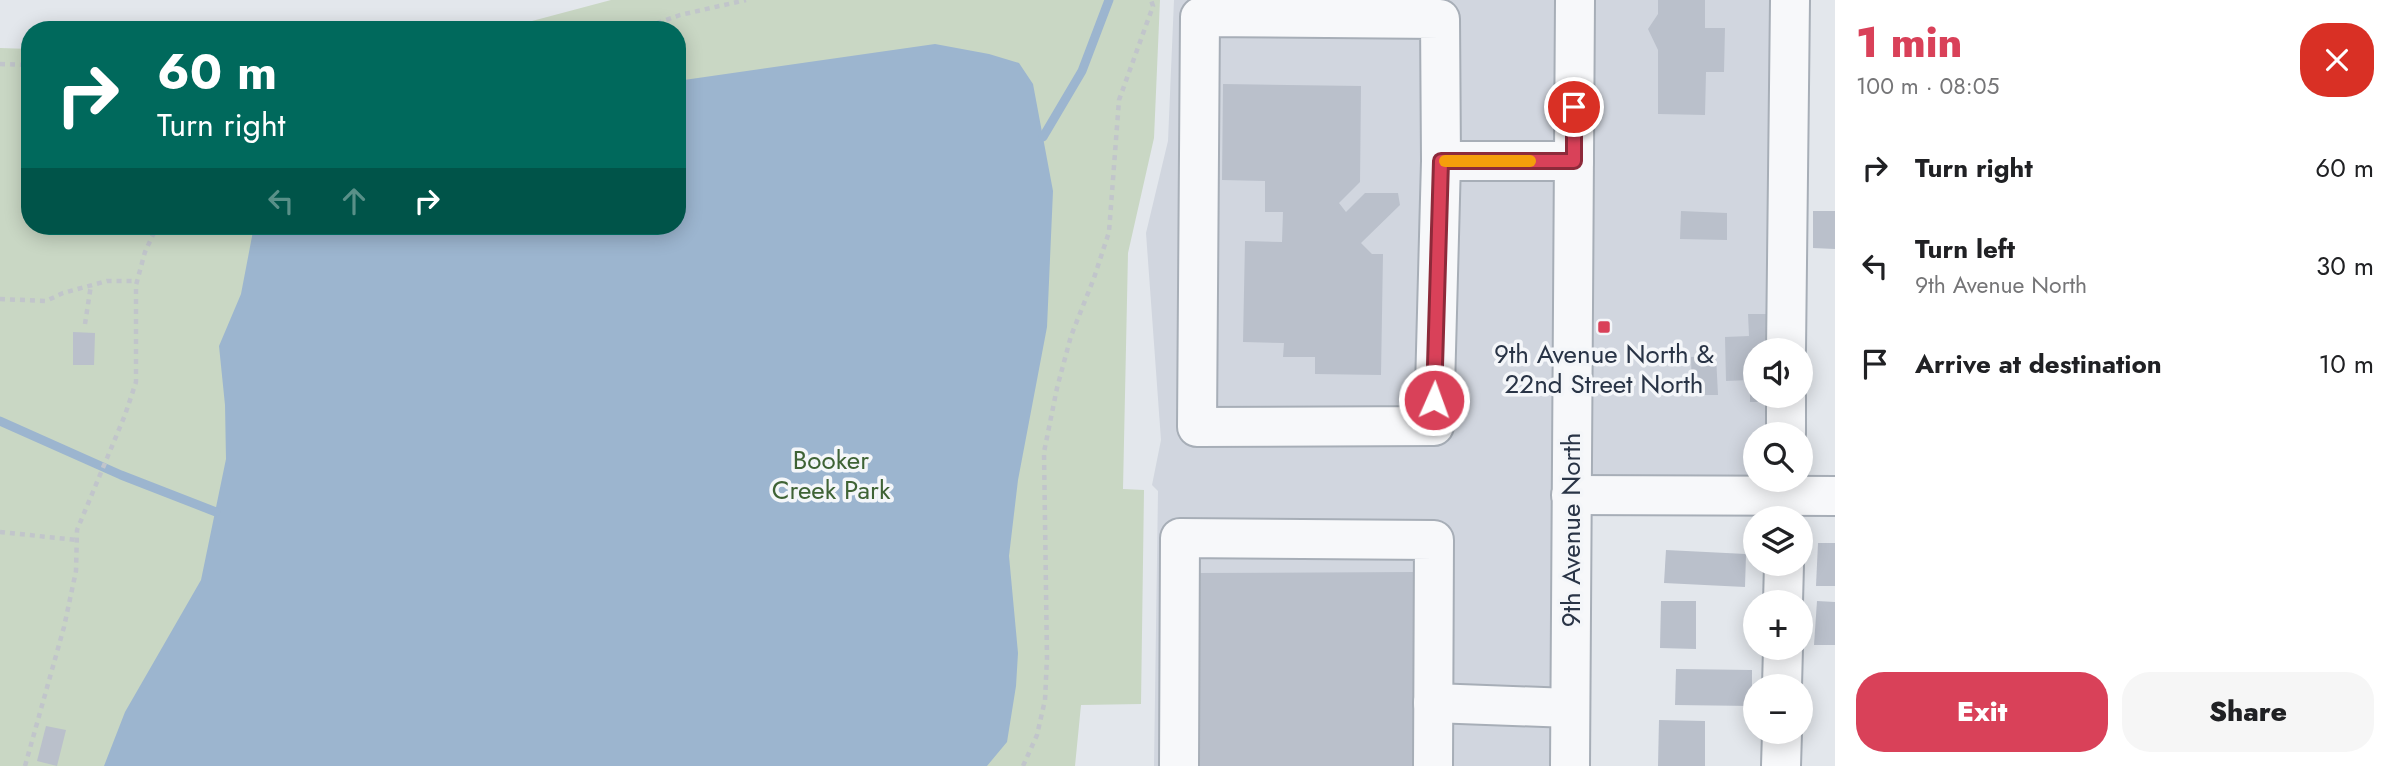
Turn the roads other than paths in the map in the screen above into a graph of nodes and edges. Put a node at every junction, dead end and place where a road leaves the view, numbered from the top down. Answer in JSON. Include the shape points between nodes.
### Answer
{"nodes":[{"id":1,"x":1575,"y":0,"type":"edge"},
{"id":2,"x":1790,"y":0,"type":"edge"},
{"id":3,"x":1441,"y":161,"type":"junction"},
{"id":4,"x":1574,"y":161,"type":"junction"},
{"id":5,"x":1786,"y":338,"type":"edge"},
{"id":6,"x":1571,"y":495,"type":"junction"},
{"id":7,"x":1835,"y":496,"type":"edge"},
{"id":8,"x":1785,"y":498,"type":"edge"},
{"id":9,"x":1433,"y":703,"type":"junction"},
{"id":10,"x":1570,"y":708,"type":"junction"},
{"id":11,"x":1782,"y":744,"type":"edge"},
{"id":12,"x":1179,"y":766,"type":"edge"},
{"id":13,"x":1433,"y":766,"type":"edge"},
{"id":14,"x":1570,"y":766,"type":"edge"},
{"id":15,"x":1781,"y":766,"type":"edge"}],
"edges":[{"from":1,"to":4,"type":"street","name":"9th Avenue North"},
{"from":2,"to":5,"type":"street"},
{"from":3,"to":3,"type":"street","via":[[1440,19],[1200,17],[1197,427],[1434,426]]},
{"from":3,"to":4,"type":"street"},
{"from":4,"to":6,"type":"street","name":"9th Avenue North"},
{"from":6,"to":8,"type":"street"},
{"from":6,"to":10,"type":"street","name":"9th Avenue North"},
{"from":7,"to":8,"type":"street"},
{"from":9,"to":10,"type":"street"},
{"from":9,"to":12,"type":"street","via":[[1434,540],[1180,538]]},
{"from":9,"to":13,"type":"street"},
{"from":10,"to":14,"type":"street","name":"9th Avenue North"},
{"from":11,"to":15,"type":"street"}]}
